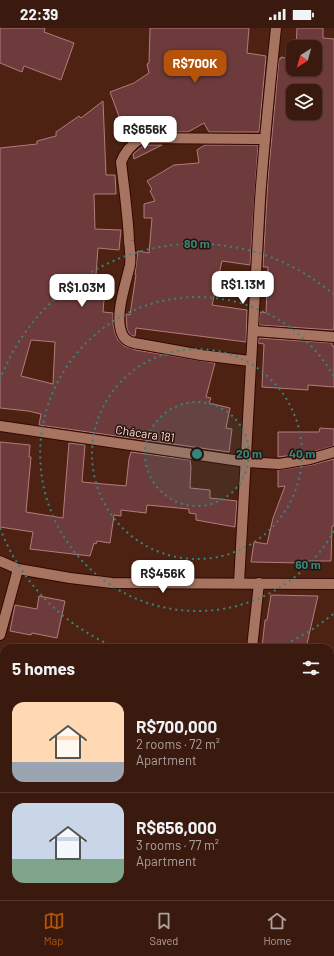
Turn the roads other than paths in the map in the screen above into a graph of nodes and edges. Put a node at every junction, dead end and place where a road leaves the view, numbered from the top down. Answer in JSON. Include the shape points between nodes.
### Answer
{"nodes":[{"id":1,"x":276,"y":28,"type":"edge"},
{"id":2,"x":265,"y":139,"type":"junction"},
{"id":3,"x":253,"y":331,"type":"junction"},
{"id":4,"x":334,"y":337,"type":"edge"},
{"id":5,"x":250,"y":361,"type":"junction"},
{"id":6,"x":0,"y":426,"type":"edge"},
{"id":7,"x":334,"y":452,"type":"edge"},
{"id":8,"x":247,"y":462,"type":"junction"},
{"id":9,"x":0,"y":561,"type":"edge"},
{"id":10,"x":18,"y":569,"type":"junction"},
{"id":11,"x":239,"y":583,"type":"junction"},
{"id":12,"x":258,"y":583,"type":"junction"},
{"id":13,"x":334,"y":584,"type":"edge"},
{"id":14,"x":0,"y":635,"type":"edge"},
{"id":15,"x":252,"y":644,"type":"edge"}],
"edges":[{"from":1,"to":2,"type":"street"},
{"from":2,"to":3,"type":"street"},
{"from":2,"to":5,"type":"street","via":[[142,138],[124,154],[122,162],[130,264],[120,318],[124,338],[140,344]]},
{"from":3,"to":4,"type":"street"},
{"from":3,"to":5,"type":"street"},
{"from":5,"to":8,"type":"street"},
{"from":6,"to":8,"type":"street","name":"Chácara 181"},
{"from":7,"to":8,"type":"street","name":"Chácara 181","via":[[278,464]]},
{"from":8,"to":11,"type":"street"},
{"from":9,"to":10,"type":"street"},
{"from":10,"to":11,"type":"street","via":[[112,582]]},
{"from":10,"to":14,"type":"street"},
{"from":11,"to":12,"type":"street"},
{"from":12,"to":13,"type":"street"},
{"from":12,"to":15,"type":"street"}]}
